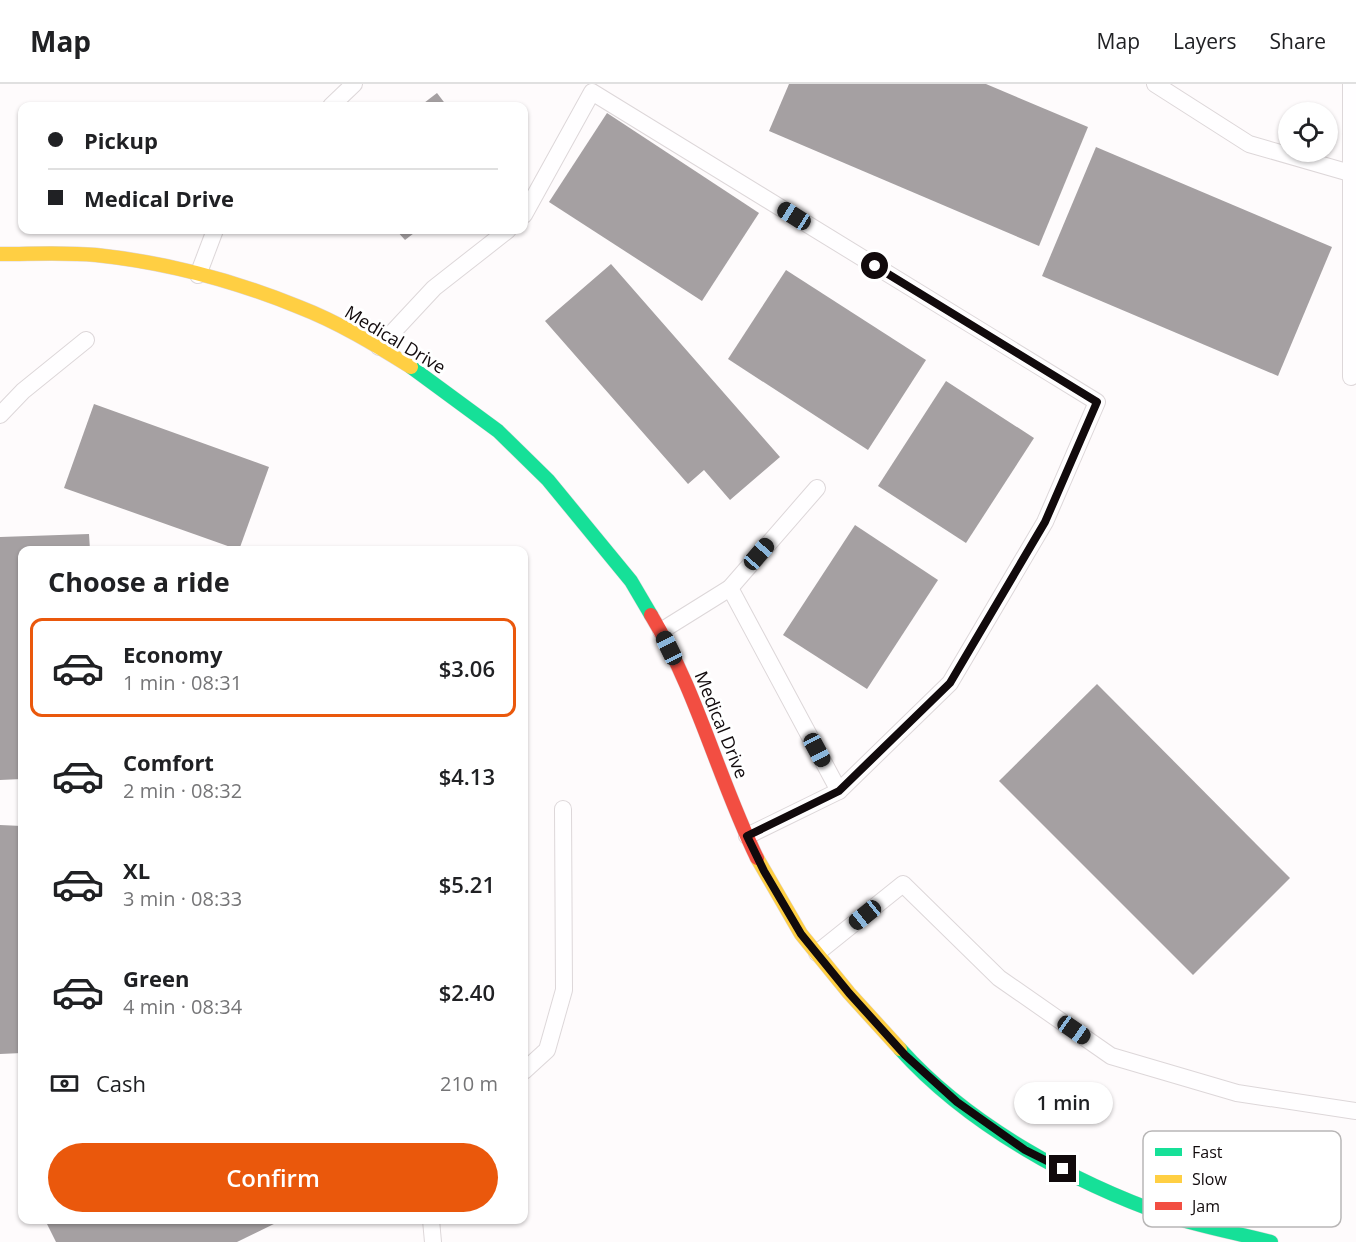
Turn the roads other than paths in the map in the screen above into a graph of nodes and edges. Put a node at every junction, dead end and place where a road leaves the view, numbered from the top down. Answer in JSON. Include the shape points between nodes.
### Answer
{"nodes":[{"id":1,"x":354,"y":84,"type":"edge"},
{"id":2,"x":1155,"y":84,"type":"edge"},
{"id":3,"x":1351,"y":84,"type":"edge"},
{"id":4,"x":335,"y":102,"type":"edge"},
{"id":5,"x":1353,"y":132,"type":"edge"},
{"id":6,"x":1350,"y":173,"type":"junction"},
{"id":7,"x":528,"y":208,"type":"edge"},
{"id":8,"x":213,"y":234,"type":"edge"},
{"id":9,"x":503,"y":234,"type":"edge"},
{"id":10,"x":0,"y":254,"type":"edge"},
{"id":11,"x":198,"y":275,"type":"junction"},
{"id":12,"x":86,"y":340,"type":"dead end"},
{"id":13,"x":379,"y":347,"type":"junction"},
{"id":14,"x":1351,"y":377,"type":"dead end"},
{"id":15,"x":0,"y":415,"type":"edge"},
{"id":16,"x":817,"y":488,"type":"dead end"},
{"id":17,"x":730,"y":588,"type":"junction"},
{"id":18,"x":661,"y":631,"type":"junction"},
{"id":19,"x":839,"y":791,"type":"junction"},
{"id":20,"x":563,"y":809,"type":"dead end"},
{"id":21,"x":747,"y":836,"type":"junction"},
{"id":22,"x":817,"y":953,"type":"junction"},
{"id":23,"x":528,"y":1067,"type":"edge"},
{"id":24,"x":1356,"y":1111,"type":"edge"},
{"id":25,"x":1143,"y":1205,"type":"edge"},
{"id":26,"x":431,"y":1224,"type":"edge"},
{"id":27,"x":1197,"y":1227,"type":"edge"},
{"id":28,"x":1217,"y":1235,"type":"edge"},
{"id":29,"x":433,"y":1242,"type":"edge"},
{"id":30,"x":1271,"y":1242,"type":"edge"}],
"edges":[{"from":1,"to":4,"type":"lane"},
{"from":2,"to":6,"type":"lane","via":[[1249,144]]},
{"from":3,"to":5,"type":"lane"},
{"from":5,"to":6,"type":"lane"},
{"from":6,"to":14,"type":"lane"},
{"from":7,"to":19,"type":"lane","via":[[592,92],[1097,402],[1045,522],[950,683]]},
{"from":8,"to":11,"type":"lane"},
{"from":9,"to":13,"type":"lane","via":[[434,288]]},
{"from":10,"to":11,"type":"street","name":"Medical Drive","via":[[95,255]]},
{"from":11,"to":13,"type":"street","name":"Medical Drive","via":[[300,307]]},
{"from":12,"to":15,"type":"lane"},
{"from":13,"to":18,"type":"street","name":"Medical Drive","via":[[424,375],[498,431],[548,480],[631,581]]},
{"from":16,"to":17,"type":"lane"},
{"from":17,"to":18,"type":"lane"},
{"from":17,"to":19,"type":"lane"},
{"from":18,"to":21,"type":"street","name":"Medical Drive","via":[[693,699]]},
{"from":19,"to":21,"type":"lane"},
{"from":20,"to":23,"type":"lane","via":[[564,990],[547,1050]]},
{"from":21,"to":22,"type":"street","name":"Medical Drive","via":[[801,934]]},
{"from":22,"to":24,"type":"lane","via":[[903,884],[999,978],[1111,1056],[1237,1093]]},
{"from":22,"to":25,"type":"street","name":"Medical Drive","via":[[905,1055],[957,1102],[1025,1150]]},
{"from":26,"to":29,"type":"lane"},
{"from":27,"to":28,"type":"street","name":"Medical Drive"},
{"from":28,"to":30,"type":"street","name":"Medical Drive"}]}
